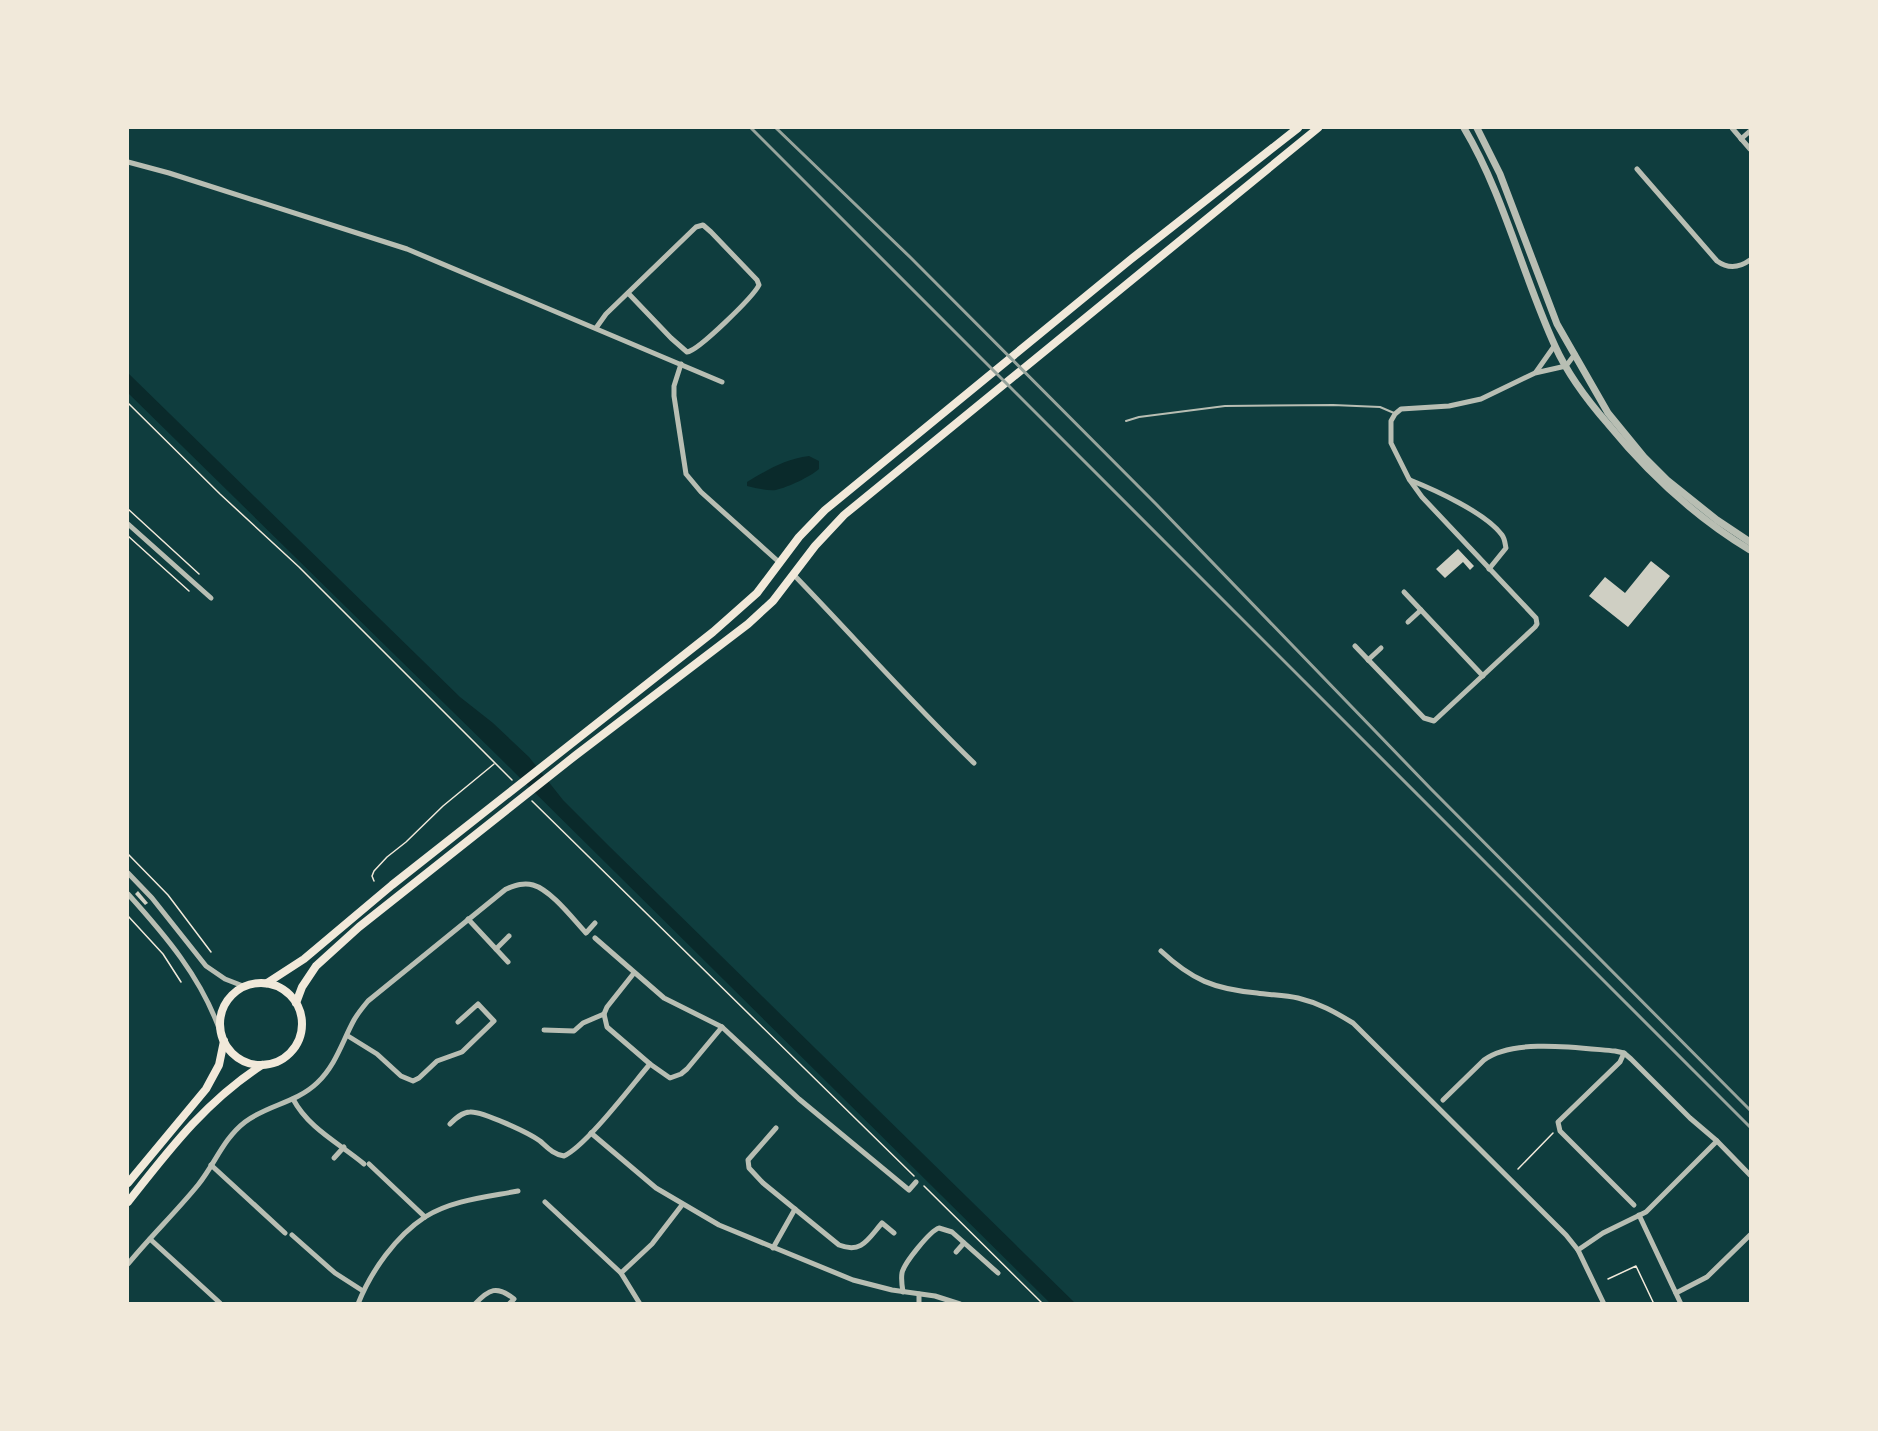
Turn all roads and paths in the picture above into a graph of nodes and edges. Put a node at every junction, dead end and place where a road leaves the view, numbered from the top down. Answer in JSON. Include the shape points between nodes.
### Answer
{"nodes":[{"id":1,"x":1298,"y":128,"type":"edge"},
{"id":2,"x":1318,"y":128,"type":"edge"},
{"id":3,"x":1464,"y":128,"type":"edge"},
{"id":4,"x":1477,"y":128,"type":"edge"},
{"id":5,"x":1732,"y":128,"type":"edge"},
{"id":6,"x":1750,"y":131,"type":"edge"},
{"id":7,"x":1742,"y":139,"type":"junction"},
{"id":8,"x":1750,"y":149,"type":"edge"},
{"id":9,"x":128,"y":162,"type":"edge"},
{"id":10,"x":1637,"y":169,"type":"dead end"},
{"id":11,"x":1750,"y":260,"type":"edge"},
{"id":12,"x":628,"y":293,"type":"junction"},
{"id":13,"x":596,"y":328,"type":"junction"},
{"id":14,"x":1555,"y":345,"type":"junction"},
{"id":15,"x":1575,"y":354,"type":"junction"},
{"id":16,"x":681,"y":364,"type":"junction"},
{"id":17,"x":1566,"y":366,"type":"junction"},
{"id":18,"x":1535,"y":373,"type":"junction"},
{"id":19,"x":722,"y":382,"type":"dead end"},
{"id":20,"x":128,"y":403,"type":"edge"},
{"id":21,"x":1395,"y":414,"type":"junction"},
{"id":22,"x":1126,"y":421,"type":"dead end"},
{"id":23,"x":1409,"y":479,"type":"junction"},
{"id":24,"x":128,"y":509,"type":"edge"},
{"id":25,"x":128,"y":524,"type":"edge"},
{"id":26,"x":128,"y":536,"type":"edge"},
{"id":27,"x":1750,"y":543,"type":"edge"},
{"id":28,"x":1750,"y":550,"type":"edge"},
{"id":29,"x":780,"y":563,"type":"junction"},
{"id":30,"x":1490,"y":569,"type":"junction"},
{"id":31,"x":199,"y":574,"type":"dead end"},
{"id":32,"x":793,"y":574,"type":"junction"},
{"id":33,"x":189,"y":591,"type":"dead end"},
{"id":34,"x":1404,"y":592,"type":"dead end"},
{"id":35,"x":211,"y":598,"type":"dead end"},
{"id":36,"x":1421,"y":610,"type":"junction"},
{"id":37,"x":1408,"y":622,"type":"dead end"},
{"id":38,"x":1355,"y":646,"type":"dead end"},
{"id":39,"x":1381,"y":648,"type":"dead end"},
{"id":40,"x":1368,"y":660,"type":"junction"},
{"id":41,"x":1483,"y":676,"type":"junction"},
{"id":42,"x":495,"y":764,"type":"junction"},
{"id":43,"x":974,"y":764,"type":"dead end"},
{"id":44,"x":511,"y":780,"type":"dead end"},
{"id":45,"x":527,"y":796,"type":"dead end"},
{"id":46,"x":128,"y":854,"type":"edge"},
{"id":47,"x":128,"y":873,"type":"edge"},
{"id":48,"x":374,"y":881,"type":"dead end"},
{"id":49,"x":128,"y":894,"type":"edge"},
{"id":50,"x":128,"y":916,"type":"edge"},
{"id":51,"x":468,"y":920,"type":"junction"},
{"id":52,"x":595,"y":923,"type":"dead end"},
{"id":53,"x":509,"y":936,"type":"dead end"},
{"id":54,"x":595,"y":938,"type":"dead end"},
{"id":55,"x":496,"y":949,"type":"junction"},
{"id":56,"x":1161,"y":951,"type":"dead end"},
{"id":57,"x":211,"y":952,"type":"dead end"},
{"id":58,"x":508,"y":962,"type":"dead end"},
{"id":59,"x":634,"y":973,"type":"junction"},
{"id":60,"x":181,"y":982,"type":"dead end"},
{"id":61,"x":267,"y":983,"type":"junction"},
{"id":62,"x":243,"y":987,"type":"junction"},
{"id":63,"x":296,"y":1003,"type":"junction"},
{"id":64,"x":604,"y":1014,"type":"junction"},
{"id":65,"x":458,"y":1022,"type":"dead end"},
{"id":66,"x":722,"y":1027,"type":"junction"},
{"id":67,"x":220,"y":1030,"type":"junction"},
{"id":68,"x":544,"y":1030,"type":"dead end"},
{"id":69,"x":348,"y":1036,"type":"junction"},
{"id":70,"x":224,"y":1041,"type":"junction"},
{"id":71,"x":1624,"y":1053,"type":"junction"},
{"id":72,"x":650,"y":1064,"type":"junction"},
{"id":73,"x":264,"y":1065,"type":"junction"},
{"id":74,"x":293,"y":1099,"type":"junction"},
{"id":75,"x":1443,"y":1100,"type":"dead end"},
{"id":76,"x":450,"y":1124,"type":"dead end"},
{"id":77,"x":776,"y":1128,"type":"dead end"},
{"id":78,"x":1559,"y":1128,"type":"junction"},
{"id":79,"x":591,"y":1133,"type":"junction"},
{"id":80,"x":1717,"y":1141,"type":"junction"},
{"id":81,"x":344,"y":1148,"type":"junction"},
{"id":82,"x":334,"y":1158,"type":"dead end"},
{"id":83,"x":211,"y":1165,"type":"junction"},
{"id":84,"x":1518,"y":1169,"type":"dead end"},
{"id":85,"x":1750,"y":1175,"type":"edge"},
{"id":86,"x":916,"y":1182,"type":"dead end"},
{"id":87,"x":128,"y":1183,"type":"edge"},
{"id":88,"x":518,"y":1191,"type":"dead end"},
{"id":89,"x":128,"y":1202,"type":"edge"},
{"id":90,"x":545,"y":1202,"type":"dead end"},
{"id":91,"x":682,"y":1205,"type":"junction"},
{"id":92,"x":1634,"y":1205,"type":"dead end"},
{"id":93,"x":795,"y":1209,"type":"junction"},
{"id":94,"x":1639,"y":1215,"type":"junction"},
{"id":95,"x":425,"y":1217,"type":"junction"},
{"id":96,"x":285,"y":1233,"type":"dead end"},
{"id":97,"x":894,"y":1233,"type":"dead end"},
{"id":98,"x":292,"y":1235,"type":"dead end"},
{"id":99,"x":1750,"y":1235,"type":"edge"},
{"id":100,"x":150,"y":1239,"type":"junction"},
{"id":101,"x":964,"y":1243,"type":"junction"},
{"id":102,"x":773,"y":1248,"type":"junction"},
{"id":103,"x":1578,"y":1250,"type":"junction"},
{"id":104,"x":956,"y":1252,"type":"dead end"},
{"id":105,"x":128,"y":1264,"type":"edge"},
{"id":106,"x":621,"y":1273,"type":"junction"},
{"id":107,"x":998,"y":1273,"type":"dead end"},
{"id":108,"x":1608,"y":1279,"type":"dead end"},
{"id":109,"x":363,"y":1291,"type":"junction"},
{"id":110,"x":903,"y":1292,"type":"junction"},
{"id":111,"x":1676,"y":1293,"type":"junction"},
{"id":112,"x":919,"y":1294,"type":"junction"},
{"id":113,"x":220,"y":1303,"type":"edge"},
{"id":114,"x":358,"y":1304,"type":"edge"},
{"id":115,"x":475,"y":1304,"type":"edge"},
{"id":116,"x":510,"y":1304,"type":"edge"},
{"id":117,"x":640,"y":1304,"type":"edge"},
{"id":118,"x":919,"y":1304,"type":"edge"},
{"id":119,"x":960,"y":1304,"type":"edge"},
{"id":120,"x":1043,"y":1304,"type":"edge"},
{"id":121,"x":1604,"y":1304,"type":"edge"},
{"id":122,"x":1654,"y":1304,"type":"edge"},
{"id":123,"x":1681,"y":1304,"type":"edge"}],
"edges":[{"from":1,"to":29,"type":"main road","via":[[825,510]]},
{"from":2,"to":32,"type":"main road","via":[[844,515]]},
{"from":3,"to":14,"type":"street","via":[[1490,178]]},
{"from":4,"to":15,"type":"street","via":[[1500,174],[1557,324]]},
{"from":5,"to":7,"type":"street"},
{"from":6,"to":7,"type":"street"},
{"from":7,"to":8,"type":"street"},
{"from":9,"to":13,"type":"street","via":[[407,249]]},
{"from":10,"to":11,"type":"street","via":[[1717,261],[1736,267]]},
{"from":12,"to":12,"type":"street","via":[[696,226],[703,225],[759,285],[691,352],[671,338]]},
{"from":12,"to":13,"type":"street"},
{"from":13,"to":16,"type":"street"},
{"from":14,"to":17,"type":"street"},
{"from":14,"to":18,"type":"street"},
{"from":15,"to":17,"type":"street"},
{"from":15,"to":27,"type":"street","via":[[1608,413],[1644,457],[1692,501]]},
{"from":16,"to":19,"type":"street"},
{"from":16,"to":29,"type":"street","via":[[674,396],[686,474]]},
{"from":17,"to":18,"type":"street"},
{"from":17,"to":28,"type":"street","via":[[1582,393],[1663,485]]},
{"from":18,"to":21,"type":"street","via":[[1481,399],[1401,409]]},
{"from":20,"to":42,"type":"path"},
{"from":21,"to":22,"type":"lane","via":[[1380,407],[1254,404]]},
{"from":21,"to":23,"type":"street","via":[[1391,421],[1391,443]]},
{"from":23,"to":30,"type":"street","via":[[1422,498]]},
{"from":23,"to":30,"type":"street","via":[[1463,506],[1504,537],[1506,548]]},
{"from":24,"to":31,"type":"path"},
{"from":25,"to":35,"type":"street"},
{"from":26,"to":33,"type":"path"},
{"from":29,"to":61,"type":"main road","via":[[757,593],[713,632],[304,959]]},
{"from":30,"to":41,"type":"street","via":[[1536,618],[1537,624]]},
{"from":32,"to":43,"type":"street"},
{"from":32,"to":63,"type":"main road","via":[[773,601],[743,628],[576,755],[343,942],[316,966]]},
{"from":34,"to":36,"type":"street"},
{"from":36,"to":37,"type":"street"},
{"from":36,"to":41,"type":"street"},
{"from":38,"to":40,"type":"street"},
{"from":39,"to":40,"type":"street"},
{"from":40,"to":41,"type":"street","via":[[1429,721],[1438,718]]},
{"from":42,"to":44,"type":"path"},
{"from":42,"to":48,"type":"path","via":[[387,857],[374,871]]},
{"from":45,"to":120,"type":"path"},
{"from":46,"to":57,"type":"path","via":[[168,895]]},
{"from":47,"to":62,"type":"street","via":[[206,966]]},
{"from":49,"to":67,"type":"street","via":[[184,961]]},
{"from":50,"to":60,"type":"path","via":[[163,954]]},
{"from":51,"to":52,"type":"street","via":[[518,884],[532,885],[549,895],[586,933]]},
{"from":51,"to":55,"type":"street"},
{"from":51,"to":69,"type":"street","via":[[368,1001]]},
{"from":53,"to":55,"type":"street"},
{"from":54,"to":59,"type":"street"},
{"from":55,"to":58,"type":"street"},
{"from":56,"to":103,"type":"street","via":[[1189,975],[1209,985],[1297,997],[1326,1007],[1353,1023]]},
{"from":59,"to":64,"type":"street"},
{"from":59,"to":66,"type":"street","via":[[664,998]]},
{"from":61,"to":62,"type":"main road"},
{"from":61,"to":63,"type":"main road","via":[[283,990]]},
{"from":62,"to":67,"type":"main road","via":[[223,1007]]},
{"from":63,"to":73,"type":"main road","via":[[302,1026],[295,1047],[284,1058]]},
{"from":64,"to":68,"type":"street","via":[[574,1031]]},
{"from":64,"to":72,"type":"street","via":[[607,1027]]},
{"from":65,"to":69,"type":"street","via":[[478,1004],[494,1022],[462,1052],[437,1061],[413,1081]]},
{"from":66,"to":72,"type":"street","via":[[681,1074],[670,1078]]},
{"from":66,"to":86,"type":"street","via":[[799,1099],[909,1190]]},
{"from":67,"to":70,"type":"main road"},
{"from":69,"to":74,"type":"street","via":[[317,1083]]},
{"from":70,"to":73,"type":"main road","via":[[237,1057]]},
{"from":70,"to":87,"type":"main road","via":[[219,1065],[206,1089]]},
{"from":71,"to":75,"type":"street","via":[[1545,1047],[1505,1050],[1484,1060]]},
{"from":71,"to":78,"type":"street","via":[[1620,1062],[1562,1117]]},
{"from":71,"to":80,"type":"street"},
{"from":72,"to":79,"type":"street"},
{"from":73,"to":89,"type":"main road","via":[[205,1110]]},
{"from":74,"to":81,"type":"street","via":[[313,1126]]},
{"from":74,"to":83,"type":"street","via":[[269,1107],[246,1122],[226,1140]]},
{"from":76,"to":79,"type":"street","via":[[468,1112],[480,1114],[564,1156]]},
{"from":77,"to":93,"type":"street","via":[[748,1160],[749,1168]]},
{"from":78,"to":84,"type":"path"},
{"from":78,"to":92,"type":"street"},
{"from":79,"to":91,"type":"street"},
{"from":80,"to":85,"type":"street"},
{"from":80,"to":94,"type":"street","via":[[1652,1208]]},
{"from":81,"to":82,"type":"street"},
{"from":81,"to":95,"type":"street"},
{"from":83,"to":96,"type":"street"},
{"from":83,"to":100,"type":"street"},
{"from":88,"to":95,"type":"street","via":[[448,1207]]},
{"from":90,"to":106,"type":"street"},
{"from":91,"to":102,"type":"street"},
{"from":91,"to":106,"type":"street","via":[[652,1244]]},
{"from":93,"to":97,"type":"street","via":[[848,1248],[864,1245],[882,1223]]},
{"from":93,"to":102,"type":"street"},
{"from":94,"to":103,"type":"street"},
{"from":94,"to":111,"type":"street"},
{"from":95,"to":109,"type":"street","via":[[387,1254]]},
{"from":98,"to":109,"type":"street","via":[[335,1273]]},
{"from":99,"to":111,"type":"street","via":[[1707,1277]]},
{"from":100,"to":105,"type":"street"},
{"from":100,"to":113,"type":"street"},
{"from":101,"to":104,"type":"street"},
{"from":101,"to":107,"type":"street"},
{"from":101,"to":110,"type":"street","via":[[947,1229],[934,1230],[903,1270]]},
{"from":102,"to":110,"type":"street","via":[[853,1280]]},
{"from":103,"to":121,"type":"street"},
{"from":106,"to":117,"type":"street"},
{"from":108,"to":122,"type":"path","via":[[1635,1266]]},
{"from":109,"to":114,"type":"street"},
{"from":110,"to":112,"type":"street"},
{"from":111,"to":123,"type":"street"},
{"from":112,"to":118,"type":"street"},
{"from":112,"to":119,"type":"street"},
{"from":115,"to":116,"type":"street","via":[[487,1292],[496,1290],[504,1290],[514,1299]]}]}
